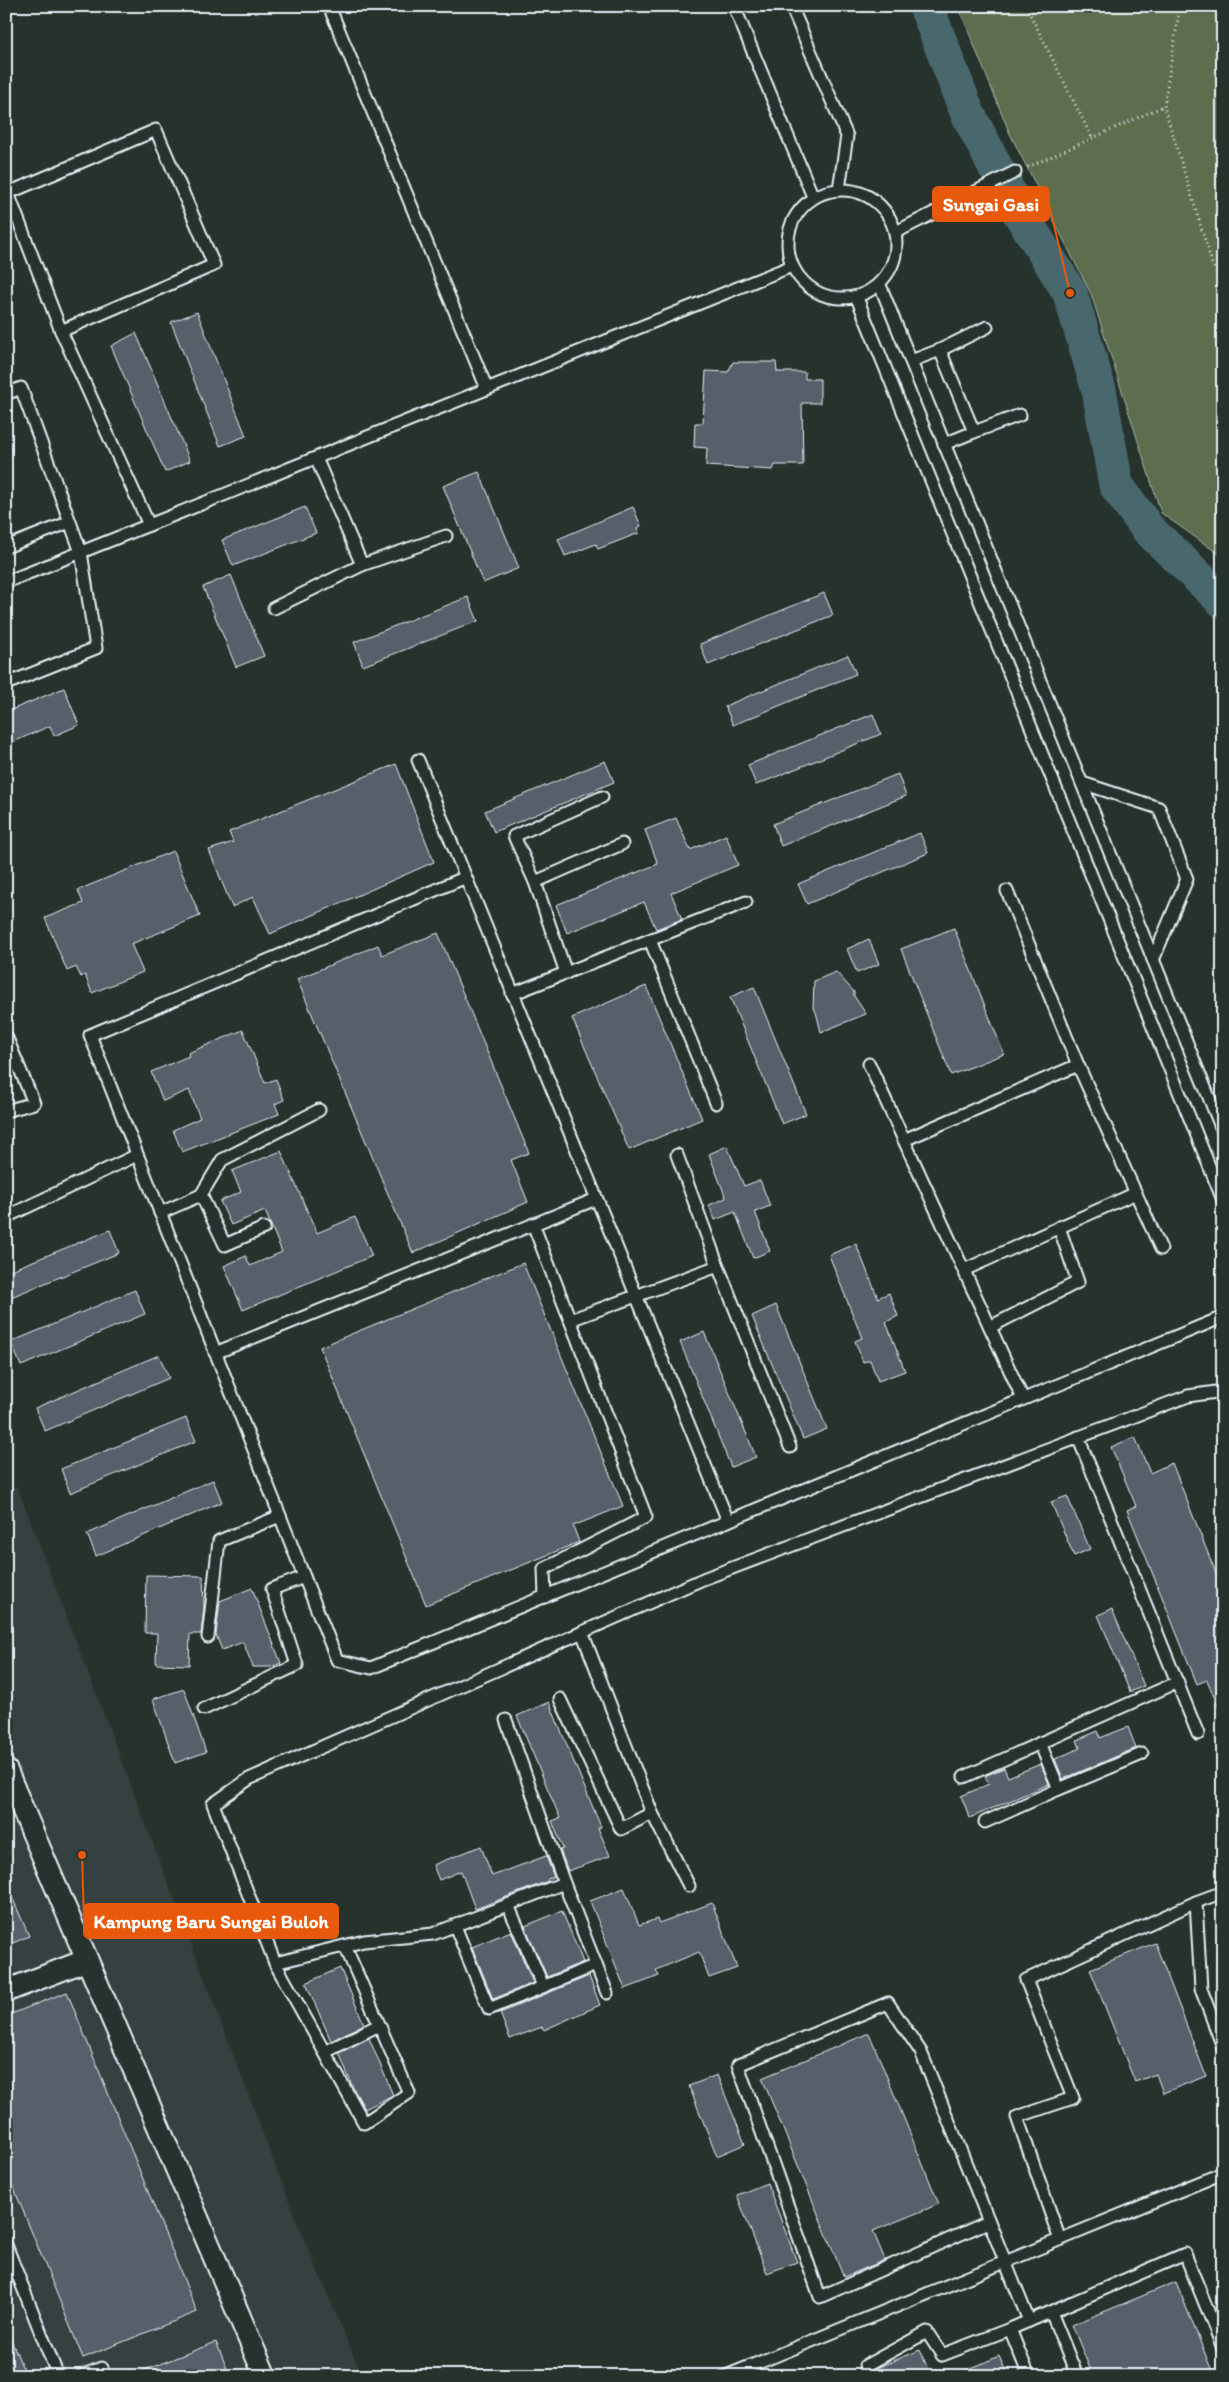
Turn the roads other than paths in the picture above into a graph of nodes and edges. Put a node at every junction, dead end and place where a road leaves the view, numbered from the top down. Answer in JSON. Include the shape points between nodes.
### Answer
{"nodes":[{"id":1,"x":329,"y":6,"type":"edge"},
{"id":2,"x":734,"y":6,"type":"edge"},
{"id":3,"x":791,"y":6,"type":"edge"},
{"id":4,"x":1015,"y":172,"type":"road end"},
{"id":5,"x":839,"y":190,"type":"junction"},
{"id":6,"x":7,"y":194,"type":"edge"},
{"id":7,"x":814,"y":198,"type":"junction"},
{"id":8,"x":896,"y":232,"type":"junction"},
{"id":9,"x":792,"y":266,"type":"junction"},
{"id":10,"x":880,"y":285,"type":"junction"},
{"id":11,"x":857,"y":298,"type":"junction"},
{"id":12,"x":987,"y":327,"type":"dead end"},
{"id":13,"x":62,"y":331,"type":"junction"},
{"id":14,"x":940,"y":350,"type":"junction"},
{"id":15,"x":911,"y":361,"type":"junction"},
{"id":16,"x":486,"y":389,"type":"junction"},
{"id":17,"x":6,"y":394,"type":"edge"},
{"id":18,"x":1020,"y":415,"type":"dead end"},
{"id":19,"x":974,"y":432,"type":"junction"},
{"id":20,"x":944,"y":444,"type":"junction"},
{"id":21,"x":316,"y":458,"type":"junction"},
{"id":22,"x":70,"y":522,"type":"junction"},
{"id":23,"x":149,"y":525,"type":"junction"},
{"id":24,"x":446,"y":536,"type":"dead end"},
{"id":25,"x":6,"y":547,"type":"edge"},
{"id":26,"x":81,"y":552,"type":"junction"},
{"id":27,"x":362,"y":565,"type":"junction"},
{"id":28,"x":6,"y":582,"type":"edge"},
{"id":29,"x":274,"y":608,"type":"dead end"},
{"id":30,"x":6,"y":684,"type":"edge"},
{"id":31,"x":418,"y":760,"type":"dead end"},
{"id":32,"x":1082,"y":784,"type":"junction"},
{"id":33,"x":602,"y":797,"type":"dead end"},
{"id":34,"x":622,"y":844,"type":"dead end"},
{"id":35,"x":464,"y":878,"type":"junction"},
{"id":36,"x":535,"y":882,"type":"junction"},
{"id":37,"x":1007,"y":891,"type":"dead end"},
{"id":38,"x":746,"y":902,"type":"dead end"},
{"id":39,"x":650,"y":940,"type":"junction"},
{"id":40,"x":1153,"y":960,"type":"junction"},
{"id":41,"x":566,"y":973,"type":"junction"},
{"id":42,"x":512,"y":994,"type":"junction"},
{"id":43,"x":6,"y":1036,"type":"edge"},
{"id":44,"x":870,"y":1064,"type":"dead end"},
{"id":45,"x":1078,"y":1065,"type":"junction"},
{"id":46,"x":716,"y":1103,"type":"dead end"},
{"id":47,"x":319,"y":1110,"type":"dead end"},
{"id":48,"x":6,"y":1111,"type":"edge"},
{"id":49,"x":1223,"y":1132,"type":"edge"},
{"id":50,"x":904,"y":1140,"type":"junction"},
{"id":51,"x":137,"y":1155,"type":"junction"},
{"id":52,"x":677,"y":1155,"type":"dead end"},
{"id":53,"x":1136,"y":1193,"type":"junction"},
{"id":54,"x":201,"y":1195,"type":"junction"},
{"id":55,"x":596,"y":1199,"type":"junction"},
{"id":56,"x":1223,"y":1200,"type":"edge"},
{"id":57,"x":160,"y":1214,"type":"junction"},
{"id":58,"x":6,"y":1217,"type":"edge"},
{"id":59,"x":533,"y":1224,"type":"junction"},
{"id":60,"x":1059,"y":1227,"type":"junction"},
{"id":61,"x":264,"y":1228,"type":"dead end"},
{"id":62,"x":1161,"y":1248,"type":"dead end"},
{"id":63,"x":718,"y":1266,"type":"junction"},
{"id":64,"x":964,"y":1270,"type":"junction"},
{"id":65,"x":635,"y":1296,"type":"junction"},
{"id":66,"x":1223,"y":1317,"type":"edge"},
{"id":67,"x":570,"y":1320,"type":"junction"},
{"id":68,"x":990,"y":1326,"type":"junction"},
{"id":69,"x":215,"y":1352,"type":"junction"},
{"id":70,"x":1223,"y":1391,"type":"edge"},
{"id":71,"x":1023,"y":1399,"type":"junction"},
{"id":72,"x":1078,"y":1437,"type":"junction"},
{"id":73,"x":790,"y":1447,"type":"dead end"},
{"id":74,"x":280,"y":1516,"type":"junction"},
{"id":75,"x":728,"y":1521,"type":"junction"},
{"id":76,"x":304,"y":1577,"type":"junction"},
{"id":77,"x":545,"y":1597,"type":"junction"},
{"id":78,"x":582,"y":1632,"type":"junction"},
{"id":79,"x":208,"y":1637,"type":"dead end"},
{"id":80,"x":1178,"y":1682,"type":"junction"},
{"id":81,"x":560,"y":1699,"type":"dead end"},
{"id":82,"x":204,"y":1709,"type":"dead end"},
{"id":83,"x":506,"y":1720,"type":"dead end"},
{"id":84,"x":1198,"y":1734,"type":"dead end"},
{"id":85,"x":1040,"y":1744,"type":"junction"},
{"id":86,"x":1142,"y":1754,"type":"dead end"},
{"id":87,"x":6,"y":1770,"type":"edge"},
{"id":88,"x":964,"y":1777,"type":"dead end"},
{"id":89,"x":1059,"y":1789,"type":"junction"},
{"id":90,"x":652,"y":1813,"type":"junction"},
{"id":91,"x":985,"y":1822,"type":"dead end"},
{"id":92,"x":564,"y":1884,"type":"junction"},
{"id":93,"x":689,"y":1886,"type":"dead end"},
{"id":94,"x":1223,"y":1892,"type":"edge"},
{"id":95,"x":1196,"y":1902,"type":"junction"},
{"id":96,"x":508,"y":1905,"type":"junction"},
{"id":97,"x":455,"y":1926,"type":"junction"},
{"id":98,"x":345,"y":1946,"type":"junction"},
{"id":99,"x":87,"y":1960,"type":"junction"},
{"id":100,"x":275,"y":1963,"type":"junction"},
{"id":101,"x":596,"y":1965,"type":"junction"},
{"id":102,"x":543,"y":1986,"type":"junction"},
{"id":103,"x":6,"y":1991,"type":"edge"},
{"id":104,"x":607,"y":1993,"type":"dead end"},
{"id":105,"x":380,"y":2025,"type":"junction"},
{"id":106,"x":1223,"y":2047,"type":"edge"},
{"id":107,"x":325,"y":2052,"type":"junction"},
{"id":108,"x":1223,"y":2173,"type":"edge"},
{"id":109,"x":988,"y":2222,"type":"junction"},
{"id":110,"x":1060,"y":2240,"type":"junction"},
{"id":111,"x":6,"y":2245,"type":"edge"},
{"id":112,"x":1004,"y":2262,"type":"junction"},
{"id":113,"x":1051,"y":2312,"type":"junction"},
{"id":114,"x":1029,"y":2321,"type":"junction"},
{"id":115,"x":1010,"y":2329,"type":"junction"},
{"id":116,"x":1223,"y":2348,"type":"edge"},
{"id":117,"x":102,"y":2368,"type":"dead end"},
{"id":118,"x":58,"y":2376,"type":"edge"},
{"id":119,"x":81,"y":2376,"type":"edge"},
{"id":120,"x":265,"y":2376,"type":"edge"},
{"id":121,"x":726,"y":2376,"type":"edge"},
{"id":122,"x":869,"y":2376,"type":"edge"},
{"id":123,"x":1029,"y":2376,"type":"edge"},
{"id":124,"x":1077,"y":2376,"type":"edge"}],
"edges":[{"from":1,"to":16,"type":"lane"},
{"from":2,"to":7,"type":"lane"},
{"from":3,"to":5,"type":"lane","via":[[847,136]]},
{"from":4,"to":8,"type":"lane"},
{"from":5,"to":7,"type":"lane"},
{"from":5,"to":8,"type":"lane","via":[[864,194],[871,199],[884,209]]},
{"from":6,"to":13,"type":"lane"},
{"from":6,"to":13,"type":"lane","via":[[156,130],[214,265]]},
{"from":7,"to":9,"type":"lane","via":[[799,211],[790,227],[788,247]]},
{"from":8,"to":10,"type":"lane","via":[[897,251],[891,270]]},
{"from":9,"to":11,"type":"lane","via":[[807,287],[830,298]]},
{"from":9,"to":16,"type":"lane"},
{"from":10,"to":11,"type":"lane"},
{"from":10,"to":15,"type":"lane"},
{"from":11,"to":56,"type":"lane"},
{"from":12,"to":14,"type":"lane"},
{"from":13,"to":23,"type":"lane"},
{"from":14,"to":15,"type":"lane"},
{"from":14,"to":19,"type":"lane"},
{"from":15,"to":20,"type":"lane"},
{"from":16,"to":21,"type":"lane"},
{"from":17,"to":22,"type":"lane","via":[[21,388]]},
{"from":18,"to":19,"type":"lane"},
{"from":19,"to":20,"type":"lane"},
{"from":20,"to":32,"type":"lane"},
{"from":21,"to":23,"type":"lane"},
{"from":21,"to":27,"type":"lane"},
{"from":22,"to":25,"type":"lane"},
{"from":22,"to":26,"type":"lane"},
{"from":23,"to":26,"type":"lane"},
{"from":24,"to":27,"type":"lane"},
{"from":26,"to":28,"type":"lane"},
{"from":26,"to":30,"type":"lane","via":[[96,648]]},
{"from":27,"to":29,"type":"lane"},
{"from":31,"to":35,"type":"lane"},
{"from":32,"to":40,"type":"lane"},
{"from":32,"to":40,"type":"lane","via":[[1159,808],[1187,879]]},
{"from":33,"to":36,"type":"lane","via":[[514,836]]},
{"from":34,"to":36,"type":"lane"},
{"from":35,"to":42,"type":"lane"},
{"from":35,"to":51,"type":"lane","via":[[90,1035]]},
{"from":36,"to":41,"type":"lane"},
{"from":37,"to":45,"type":"lane"},
{"from":38,"to":39,"type":"lane"},
{"from":39,"to":41,"type":"lane"},
{"from":39,"to":46,"type":"lane"},
{"from":40,"to":49,"type":"lane"},
{"from":41,"to":42,"type":"lane"},
{"from":42,"to":55,"type":"lane"},
{"from":43,"to":48,"type":"lane","via":[[34,1103]]},
{"from":44,"to":50,"type":"lane"},
{"from":45,"to":50,"type":"lane"},
{"from":45,"to":53,"type":"lane"},
{"from":47,"to":54,"type":"lane","via":[[222,1160]]},
{"from":50,"to":64,"type":"lane"},
{"from":51,"to":57,"type":"lane"},
{"from":51,"to":58,"type":"lane"},
{"from":52,"to":63,"type":"lane"},
{"from":53,"to":60,"type":"lane"},
{"from":53,"to":62,"type":"lane"},
{"from":54,"to":57,"type":"lane"},
{"from":54,"to":61,"type":"lane","via":[[225,1245]]},
{"from":55,"to":59,"type":"lane"},
{"from":55,"to":65,"type":"lane"},
{"from":57,"to":69,"type":"lane"},
{"from":59,"to":67,"type":"lane"},
{"from":59,"to":69,"type":"lane"},
{"from":60,"to":64,"type":"lane"},
{"from":60,"to":68,"type":"lane","via":[[1078,1282]]},
{"from":63,"to":65,"type":"lane"},
{"from":63,"to":73,"type":"lane"},
{"from":64,"to":68,"type":"lane"},
{"from":65,"to":67,"type":"lane"},
{"from":65,"to":75,"type":"lane"},
{"from":66,"to":71,"type":"lane"},
{"from":67,"to":77,"type":"lane","via":[[646,1517],[544,1569]]},
{"from":68,"to":71,"type":"lane"},
{"from":69,"to":74,"type":"lane"},
{"from":70,"to":72,"type":"lane","via":[[1188,1396]]},
{"from":71,"to":75,"type":"lane"},
{"from":72,"to":78,"type":"lane","via":[[703,1578]]},
{"from":72,"to":80,"type":"lane"},
{"from":74,"to":76,"type":"lane"},
{"from":74,"to":79,"type":"lane","via":[[218,1541]]},
{"from":75,"to":77,"type":"lane"},
{"from":76,"to":77,"type":"lane","via":[[337,1660],[371,1668]]},
{"from":76,"to":82,"type":"lane","via":[[272,1589],[297,1665]]},
{"from":78,"to":90,"type":"lane"},
{"from":78,"to":100,"type":"lane","via":[[249,1779],[214,1804]]},
{"from":80,"to":84,"type":"lane"},
{"from":80,"to":85,"type":"lane"},
{"from":81,"to":90,"type":"lane","via":[[622,1829]]},
{"from":83,"to":92,"type":"lane"},
{"from":85,"to":88,"type":"lane"},
{"from":85,"to":89,"type":"lane"},
{"from":86,"to":89,"type":"lane"},
{"from":87,"to":99,"type":"street"},
{"from":89,"to":91,"type":"lane"},
{"from":90,"to":93,"type":"lane"},
{"from":92,"to":96,"type":"lane"},
{"from":92,"to":101,"type":"lane"},
{"from":94,"to":95,"type":"lane"},
{"from":95,"to":106,"type":"lane","via":[[1201,1989]]},
{"from":95,"to":110,"type":"lane","via":[[1026,1980],[1073,2098],[1017,2118]]},
{"from":96,"to":97,"type":"lane"},
{"from":96,"to":102,"type":"lane"},
{"from":97,"to":98,"type":"lane","via":[[433,1934]]},
{"from":97,"to":102,"type":"lane","via":[[489,2009]]},
{"from":98,"to":100,"type":"lane"},
{"from":98,"to":105,"type":"lane"},
{"from":99,"to":103,"type":"street"},
{"from":99,"to":120,"type":"street"},
{"from":100,"to":107,"type":"lane"},
{"from":101,"to":102,"type":"lane"},
{"from":101,"to":104,"type":"lane"},
{"from":105,"to":107,"type":"lane"},
{"from":105,"to":107,"type":"lane","via":[[409,2093],[364,2123]]},
{"from":108,"to":110,"type":"lane"},
{"from":109,"to":109,"type":"lane","via":[[820,2297],[738,2065],[888,2003],[920,2052]]},
{"from":109,"to":112,"type":"lane"},
{"from":110,"to":112,"type":"lane"},
{"from":111,"to":118,"type":"lane"},
{"from":112,"to":114,"type":"lane"},
{"from":112,"to":121,"type":"lane"},
{"from":113,"to":114,"type":"lane"},
{"from":113,"to":116,"type":"lane","via":[[1185,2254]]},
{"from":113,"to":124,"type":"lane"},
{"from":114,"to":115,"type":"lane"},
{"from":115,"to":122,"type":"lane","via":[[942,2355],[927,2332],[865,2366]]},
{"from":115,"to":123,"type":"lane"},
{"from":117,"to":119,"type":"lane"}]}
